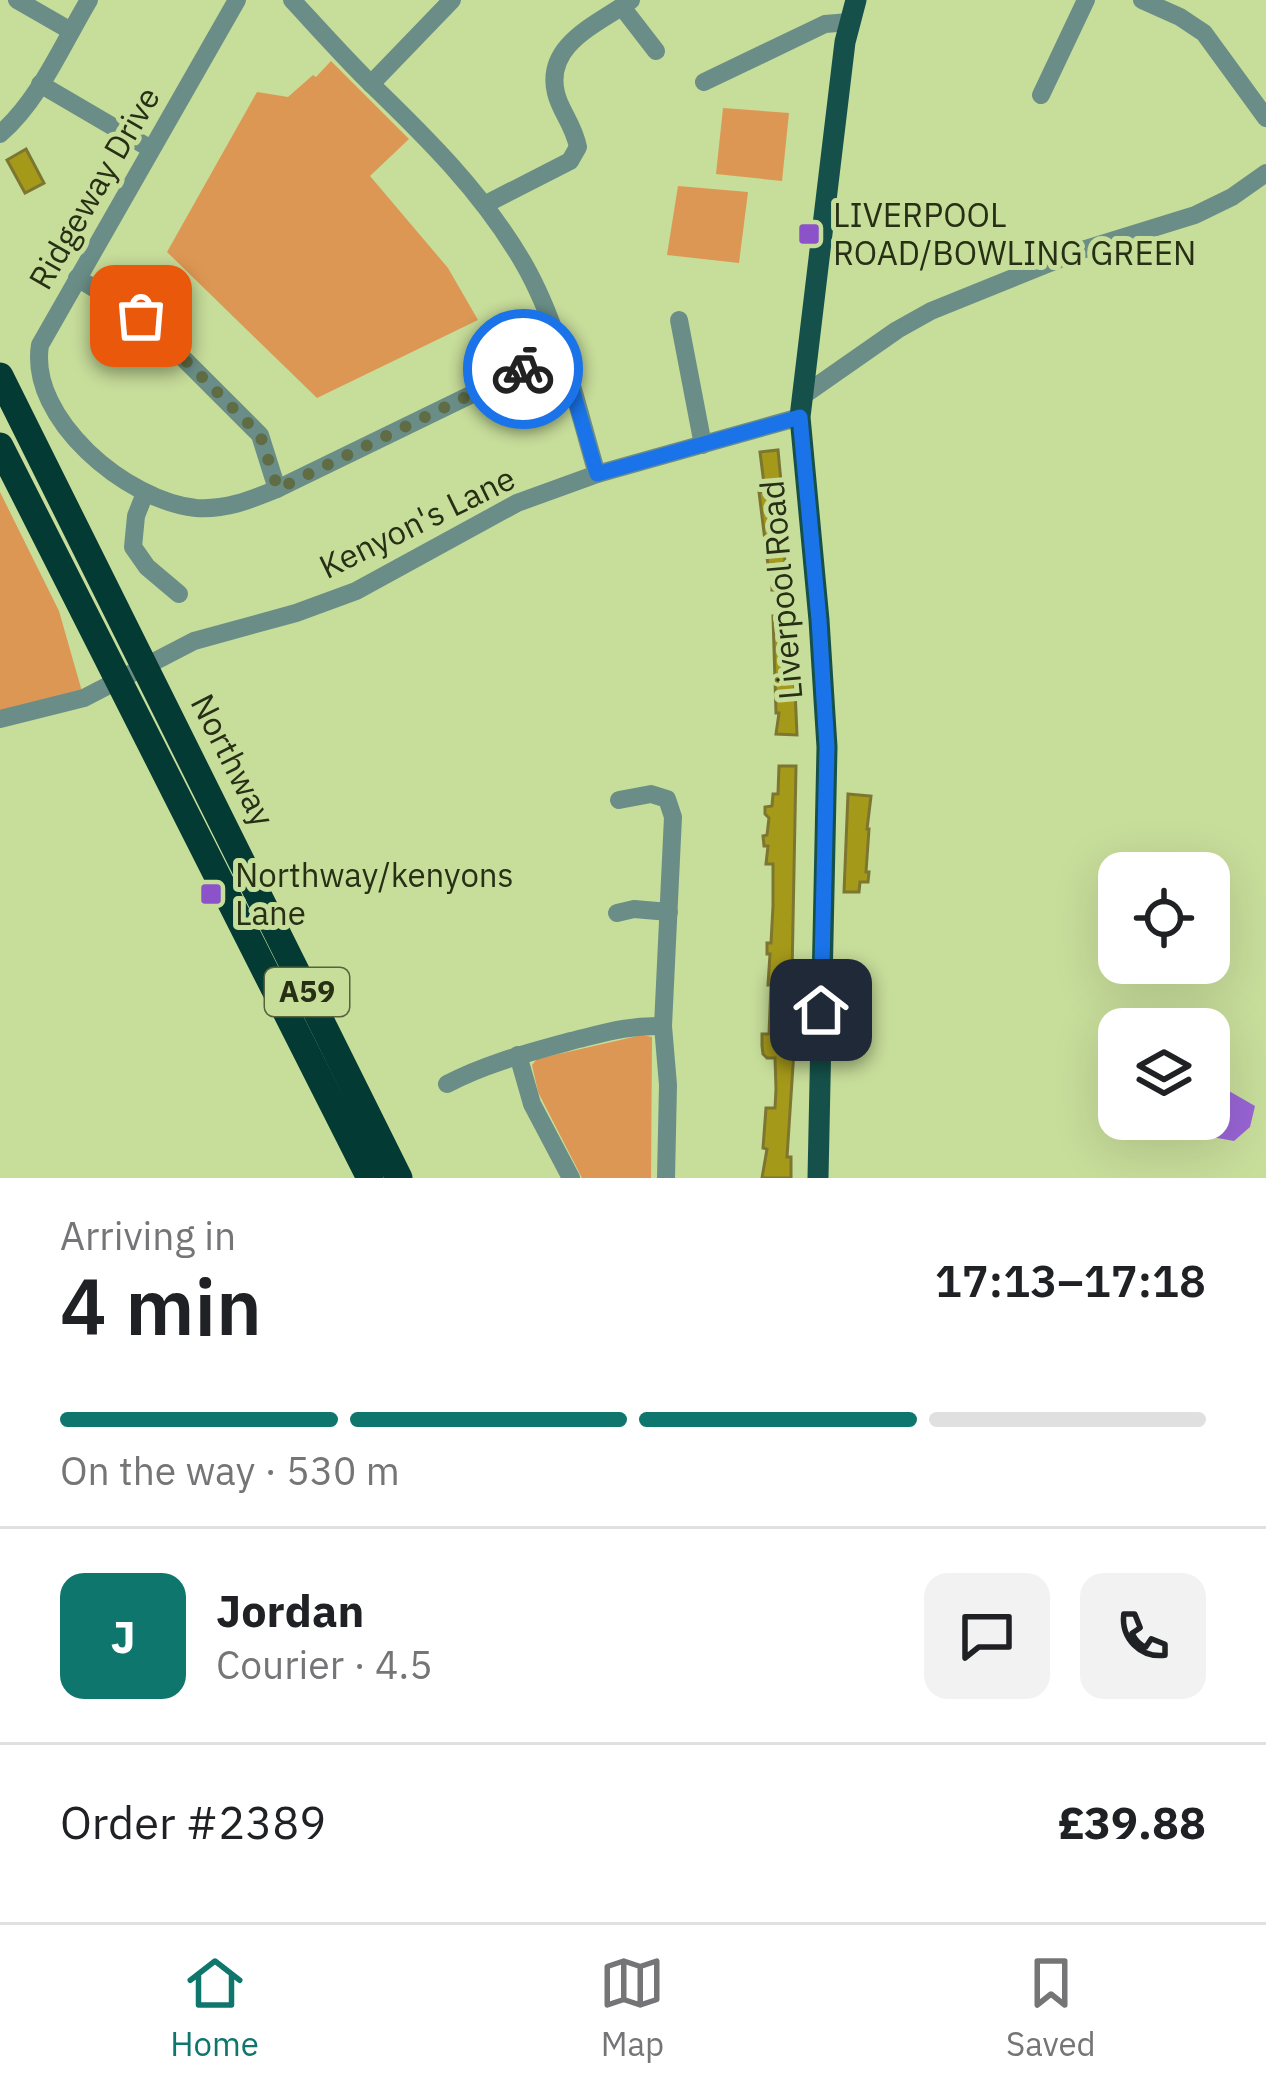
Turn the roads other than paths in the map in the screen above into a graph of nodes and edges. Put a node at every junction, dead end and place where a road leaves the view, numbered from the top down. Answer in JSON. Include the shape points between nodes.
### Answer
{"nodes":[{"id":1,"x":17,"y":0,"type":"edge"},
{"id":2,"x":89,"y":0,"type":"edge"},
{"id":3,"x":237,"y":0,"type":"edge"},
{"id":4,"x":292,"y":0,"type":"edge"},
{"id":5,"x":452,"y":0,"type":"edge"},
{"id":6,"x":1086,"y":0,"type":"edge"},
{"id":7,"x":1142,"y":0,"type":"edge"},
{"id":8,"x":627,"y":3,"type":"edge"},
{"id":9,"x":853,"y":11,"type":"edge"},
{"id":10,"x":70,"y":31,"type":"junction"},
{"id":11,"x":656,"y":52,"type":"dead end"},
{"id":12,"x":704,"y":82,"type":"dead end"},
{"id":13,"x":371,"y":83,"type":"junction"},
{"id":14,"x":40,"y":84,"type":"junction"},
{"id":15,"x":1041,"y":95,"type":"dead end"},
{"id":16,"x":1266,"y":118,"type":"edge"},
{"id":17,"x":0,"y":134,"type":"edge"},
{"id":18,"x":151,"y":149,"type":"junction"},
{"id":19,"x":1266,"y":173,"type":"edge"},
{"id":20,"x":486,"y":204,"type":"junction"},
{"id":21,"x":77,"y":278,"type":"junction"},
{"id":22,"x":679,"y":320,"type":"dead end"},
{"id":23,"x":561,"y":351,"type":"junction"},
{"id":24,"x":0,"y":376,"type":"edge"},
{"id":25,"x":800,"y":407,"type":"junction"},
{"id":26,"x":703,"y":445,"type":"junction"},
{"id":27,"x":0,"y":446,"type":"edge"},
{"id":28,"x":597,"y":474,"type":"junction"},
{"id":29,"x":278,"y":489,"type":"junction"},
{"id":30,"x":145,"y":493,"type":"junction"},
{"id":31,"x":178,"y":594,"type":"dead end"},
{"id":32,"x":145,"y":667,"type":"junction"},
{"id":33,"x":119,"y":682,"type":"junction"},
{"id":34,"x":0,"y":719,"type":"edge"},
{"id":35,"x":619,"y":800,"type":"dead end"},
{"id":36,"x":669,"y":912,"type":"junction"},
{"id":37,"x":617,"y":913,"type":"dead end"},
{"id":38,"x":663,"y":1026,"type":"junction"},
{"id":39,"x":518,"y":1055,"type":"junction"},
{"id":40,"x":447,"y":1084,"type":"dead end"},
{"id":41,"x":370,"y":1178,"type":"edge"},
{"id":42,"x":399,"y":1178,"type":"edge"},
{"id":43,"x":571,"y":1178,"type":"edge"},
{"id":44,"x":666,"y":1178,"type":"edge"},
{"id":45,"x":818,"y":1178,"type":"edge"}],
"edges":[{"from":1,"to":10,"type":"street"},
{"from":2,"to":10,"type":"street"},
{"from":3,"to":18,"type":"street","name":"Ridgeway Drive"},
{"from":4,"to":13,"type":"street"},
{"from":5,"to":13,"type":"street"},
{"from":6,"to":15,"type":"street"},
{"from":7,"to":16,"type":"street","via":[[1204,33]]},
{"from":8,"to":11,"type":"street"},
{"from":8,"to":20,"type":"street","via":[[580,33],[556,71],[556,93],[578,147],[570,161]]},
{"from":9,"to":12,"type":"street"},
{"from":9,"to":25,"type":"main road","name":"Liverpool Road"},
{"from":10,"to":14,"type":"street"},
{"from":13,"to":20,"type":"street"},
{"from":14,"to":17,"type":"street"},
{"from":14,"to":18,"type":"street"},
{"from":18,"to":21,"type":"street","name":"Ridgeway Drive"},
{"from":19,"to":25,"type":"street","name":"Kenyon's Lane","via":[[1195,215],[931,311]]},
{"from":20,"to":23,"type":"street","via":[[527,268]]},
{"from":21,"to":29,"type":"street","via":[[141,316],[260,435]]},
{"from":21,"to":30,"type":"street","name":"Ridgeway Drive","via":[[40,345],[39,378],[79,442]]},
{"from":22,"to":26,"type":"street","via":[[690,339]]},
{"from":23,"to":28,"type":"street"},
{"from":23,"to":29,"type":"street","name":"Ridgeway Drive"},
{"from":24,"to":32,"type":"highway","name":"Northway","number":"A59"},
{"from":25,"to":26,"type":"street","name":"Kenyon's Lane"},
{"from":25,"to":45,"type":"main road","name":"Liverpool Road","via":[[827,747]]},
{"from":26,"to":28,"type":"street","name":"Kenyon's Lane"},
{"from":27,"to":33,"type":"highway","name":"Northway","number":"A59"},
{"from":28,"to":32,"type":"street","name":"Kenyon's Lane","via":[[517,503],[356,591],[207,635]]},
{"from":29,"to":30,"type":"street","name":"Ridgeway Drive","via":[[217,508]]},
{"from":30,"to":31,"type":"street","via":[[133,547]]},
{"from":32,"to":33,"type":"street","name":"Kenyon's Lane"},
{"from":32,"to":42,"type":"highway","name":"Northway","number":"A59"},
{"from":33,"to":34,"type":"street","name":"Kenyon's Lane"},
{"from":33,"to":41,"type":"highway","name":"Northway","number":"A59"},
{"from":35,"to":36,"type":"street","via":[[667,799]]},
{"from":36,"to":37,"type":"street"},
{"from":36,"to":38,"type":"street"},
{"from":38,"to":39,"type":"street","via":[[635,1025]]},
{"from":38,"to":44,"type":"street"},
{"from":39,"to":40,"type":"street"},
{"from":39,"to":43,"type":"street","via":[[532,1104]]}]}
